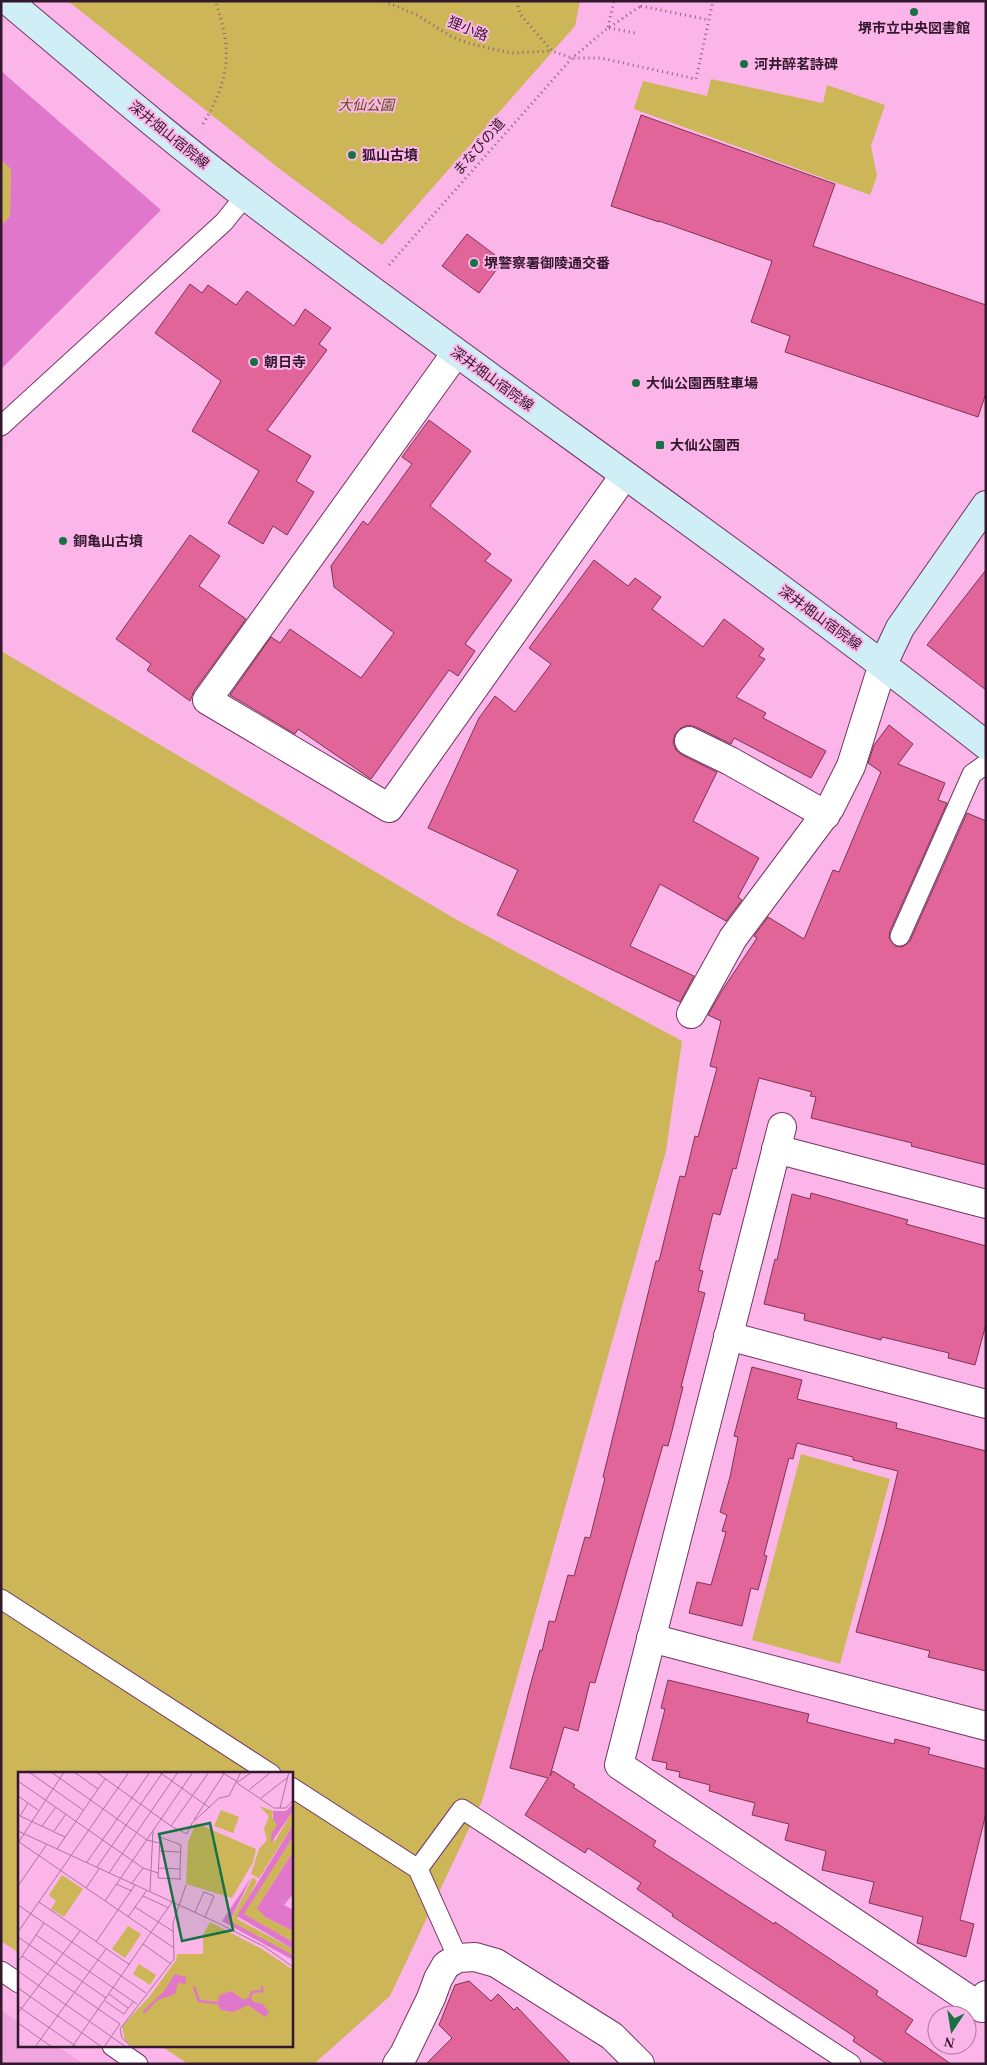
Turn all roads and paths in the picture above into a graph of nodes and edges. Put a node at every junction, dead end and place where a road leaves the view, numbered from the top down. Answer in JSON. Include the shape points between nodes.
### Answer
{"nodes":[{"id":1,"x":8,"y":1,"type":"edge"},
{"id":2,"x":215,"y":1,"type":"edge"},
{"id":3,"x":384,"y":1,"type":"edge"},
{"id":4,"x":517,"y":1,"type":"edge"},
{"id":5,"x":614,"y":1,"type":"edge"},
{"id":6,"x":642,"y":1,"type":"edge"},
{"id":7,"x":713,"y":1,"type":"edge"},
{"id":8,"x":641,"y":6,"type":"junction"},
{"id":9,"x":709,"y":20,"type":"junction"},
{"id":10,"x":608,"y":28,"type":"junction"},
{"id":11,"x":635,"y":33,"type":"dead end"},
{"id":12,"x":552,"y":51,"type":"junction"},
{"id":13,"x":572,"y":58,"type":"junction"},
{"id":14,"x":203,"y":125,"type":"dead end"},
{"id":15,"x":245,"y":196,"type":"junction"},
{"id":16,"x":402,"y":250,"type":"dead end"},
{"id":17,"x":456,"y":353,"type":"junction"},
{"id":18,"x":1,"y":426,"type":"edge"},
{"id":19,"x":624,"y":476,"type":"junction"},
{"id":20,"x":986,"y":505,"type":"edge"},
{"id":21,"x":883,"y":664,"type":"junction"},
{"id":22,"x":689,"y":741,"type":"dead end"},
{"id":23,"x":986,"y":745,"type":"edge"},
{"id":24,"x":986,"y":764,"type":"edge"},
{"id":25,"x":826,"y":815,"type":"junction"},
{"id":26,"x":900,"y":936,"type":"dead end"},
{"id":27,"x":691,"y":1014,"type":"dead end"},
{"id":28,"x":986,"y":1204,"type":"edge"},
{"id":29,"x":728,"y":1336,"type":"junction"},
{"id":30,"x":986,"y":1404,"type":"edge"},
{"id":31,"x":1,"y":1599,"type":"edge"},
{"id":32,"x":651,"y":1638,"type":"junction"},
{"id":33,"x":986,"y":1726,"type":"edge"},
{"id":34,"x":268,"y":1772,"type":"edge"},
{"id":35,"x":292,"y":1788,"type":"edge"},
{"id":36,"x":418,"y":1869,"type":"junction"},
{"id":37,"x":458,"y":1958,"type":"junction"},
{"id":38,"x":1,"y":1971,"type":"edge"},
{"id":39,"x":18,"y":1982,"type":"edge"},
{"id":40,"x":986,"y":1995,"type":"edge"},
{"id":41,"x":115,"y":2048,"type":"edge"},
{"id":42,"x":138,"y":2064,"type":"edge"},
{"id":43,"x":397,"y":2064,"type":"edge"},
{"id":44,"x":640,"y":2064,"type":"edge"},
{"id":45,"x":851,"y":2064,"type":"edge"}],
"edges":[{"from":1,"to":15,"type":"main road","name":"深井畑山宿院線"},
{"from":2,"to":14,"type":"path","via":[[224,25],[227,51],[219,94]]},
{"from":3,"to":12,"type":"path","name":"狸小路","via":[[470,44],[511,53]]},
{"from":4,"to":12,"type":"path","via":[[520,14]]},
{"from":5,"to":10,"type":"path"},
{"from":6,"to":8,"type":"path"},
{"from":7,"to":9,"type":"path"},
{"from":8,"to":9,"type":"path"},
{"from":8,"to":10,"type":"path","name":"まなびの道"},
{"from":9,"to":13,"type":"path","via":[[696,79],[601,58]]},
{"from":10,"to":11,"type":"path"},
{"from":10,"to":13,"type":"path","name":"まなびの道"},
{"from":12,"to":13,"type":"path"},
{"from":13,"to":16,"type":"path","name":"まなびの道"},
{"from":15,"to":17,"type":"main road","name":"深井畑山宿院線"},
{"from":15,"to":18,"type":"lane","via":[[224,222]]},
{"from":17,"to":19,"type":"main road","name":"深井畑山宿院線"},
{"from":17,"to":19,"type":"street","via":[[207,700],[389,808]]},
{"from":19,"to":21,"type":"main road","name":"深井畑山宿院線"},
{"from":20,"to":21,"type":"main road","via":[[900,628]]},
{"from":21,"to":23,"type":"main road","name":"深井畑山宿院線"},
{"from":21,"to":25,"type":"street","via":[[851,766]]},
{"from":22,"to":25,"type":"street"},
{"from":24,"to":26,"type":"lane","via":[[972,774]]},
{"from":25,"to":27,"type":"street","via":[[733,938]]},
{"from":28,"to":29,"type":"street","via":[[779,1138]]},
{"from":29,"to":30,"type":"street"},
{"from":29,"to":32,"type":"street"},
{"from":31,"to":34,"type":"lane"},
{"from":32,"to":33,"type":"street"},
{"from":32,"to":40,"type":"street","via":[[619,1765],[982,2008]]},
{"from":35,"to":36,"type":"lane"},
{"from":36,"to":37,"type":"lane"},
{"from":36,"to":45,"type":"lane","via":[[462,1809]]},
{"from":37,"to":43,"type":"street","via":[[446,1965]]},
{"from":37,"to":44,"type":"street","via":[[474,1957],[496,1963],[612,2036]]},
{"from":38,"to":39,"type":"lane"},
{"from":41,"to":42,"type":"lane"}]}
